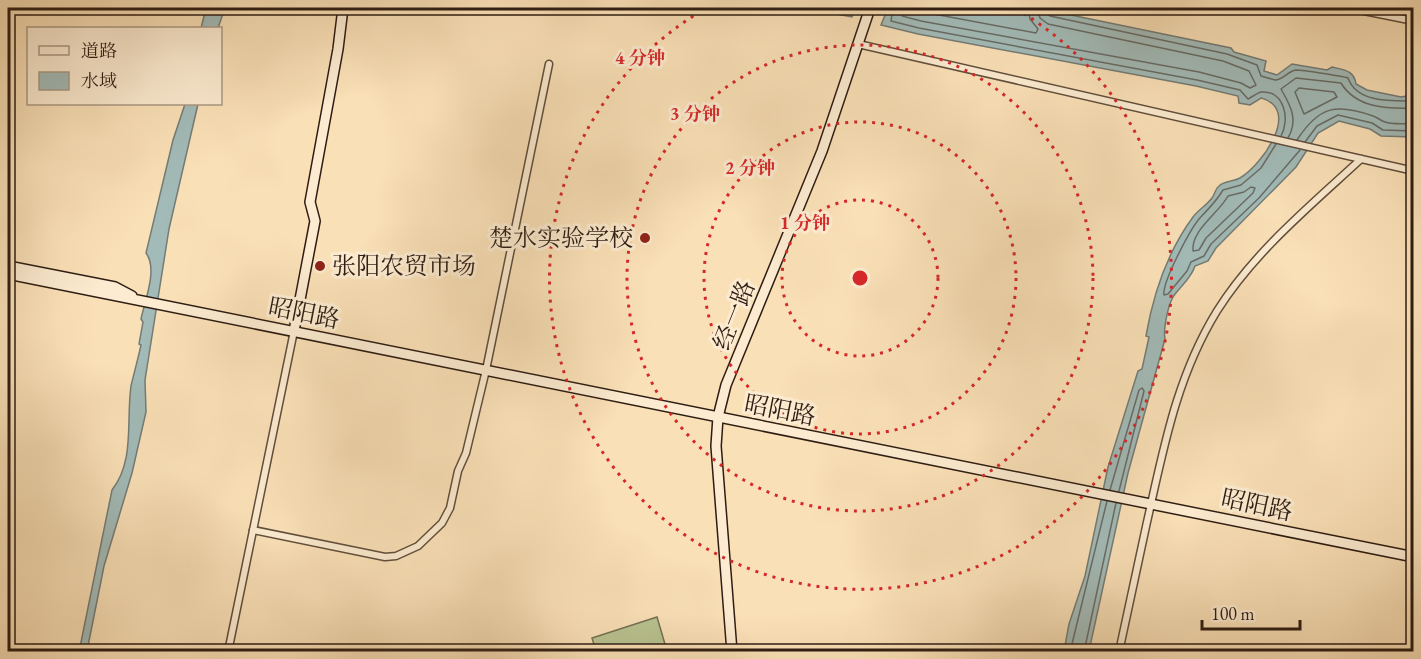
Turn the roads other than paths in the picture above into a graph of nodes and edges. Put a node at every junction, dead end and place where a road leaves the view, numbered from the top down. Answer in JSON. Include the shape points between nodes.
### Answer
{"nodes":[{"id":1,"x":343,"y":8,"type":"edge"},
{"id":2,"x":870,"y":8,"type":"edge"},
{"id":3,"x":1349,"y":8,"type":"edge"},
{"id":4,"x":1413,"y":21,"type":"edge"},
{"id":5,"x":858,"y":44,"type":"junction"},
{"id":6,"x":549,"y":64,"type":"dead end"},
{"id":7,"x":1361,"y":159,"type":"junction"},
{"id":8,"x":1413,"y":171,"type":"edge"},
{"id":9,"x":8,"y":266,"type":"edge"},
{"id":10,"x":8,"y":274,"type":"edge"},
{"id":11,"x":140,"y":299,"type":"junction"},
{"id":12,"x":294,"y":331,"type":"junction"},
{"id":13,"x":486,"y":369,"type":"junction"},
{"id":14,"x":718,"y":417,"type":"junction"},
{"id":15,"x":1151,"y":504,"type":"junction"},
{"id":16,"x":253,"y":530,"type":"junction"},
{"id":17,"x":1413,"y":557,"type":"edge"},
{"id":18,"x":228,"y":651,"type":"edge"},
{"id":19,"x":732,"y":651,"type":"edge"},
{"id":20,"x":1119,"y":651,"type":"edge"}],
"edges":[{"from":1,"to":12,"type":"main road","via":[[310,202],[315,221]]},
{"from":2,"to":5,"type":"main road","name":"经一路"},
{"from":3,"to":4,"type":"street"},
{"from":5,"to":7,"type":"street"},
{"from":5,"to":14,"type":"main road","name":"经一路","via":[[822,151],[726,385]]},
{"from":6,"to":13,"type":"street"},
{"from":7,"to":8,"type":"street"},
{"from":7,"to":15,"type":"street","via":[[1285,230],[1218,310],[1178,391]]},
{"from":9,"to":11,"type":"main road","name":"昭阳路","via":[[115,287]]},
{"from":10,"to":11,"type":"main road","name":"昭阳路"},
{"from":11,"to":12,"type":"main road","name":"昭阳路"},
{"from":12,"to":13,"type":"main road","name":"昭阳路"},
{"from":12,"to":16,"type":"street"},
{"from":13,"to":14,"type":"main road","name":"昭阳路"},
{"from":13,"to":16,"type":"street","via":[[450,508],[442,523],[418,546],[385,557]]},
{"from":14,"to":15,"type":"main road","name":"昭阳路"},
{"from":14,"to":19,"type":"main road","name":"经一路","via":[[716,446]]},
{"from":15,"to":17,"type":"main road","name":"昭阳路"},
{"from":15,"to":20,"type":"street"},
{"from":16,"to":18,"type":"street"}]}
